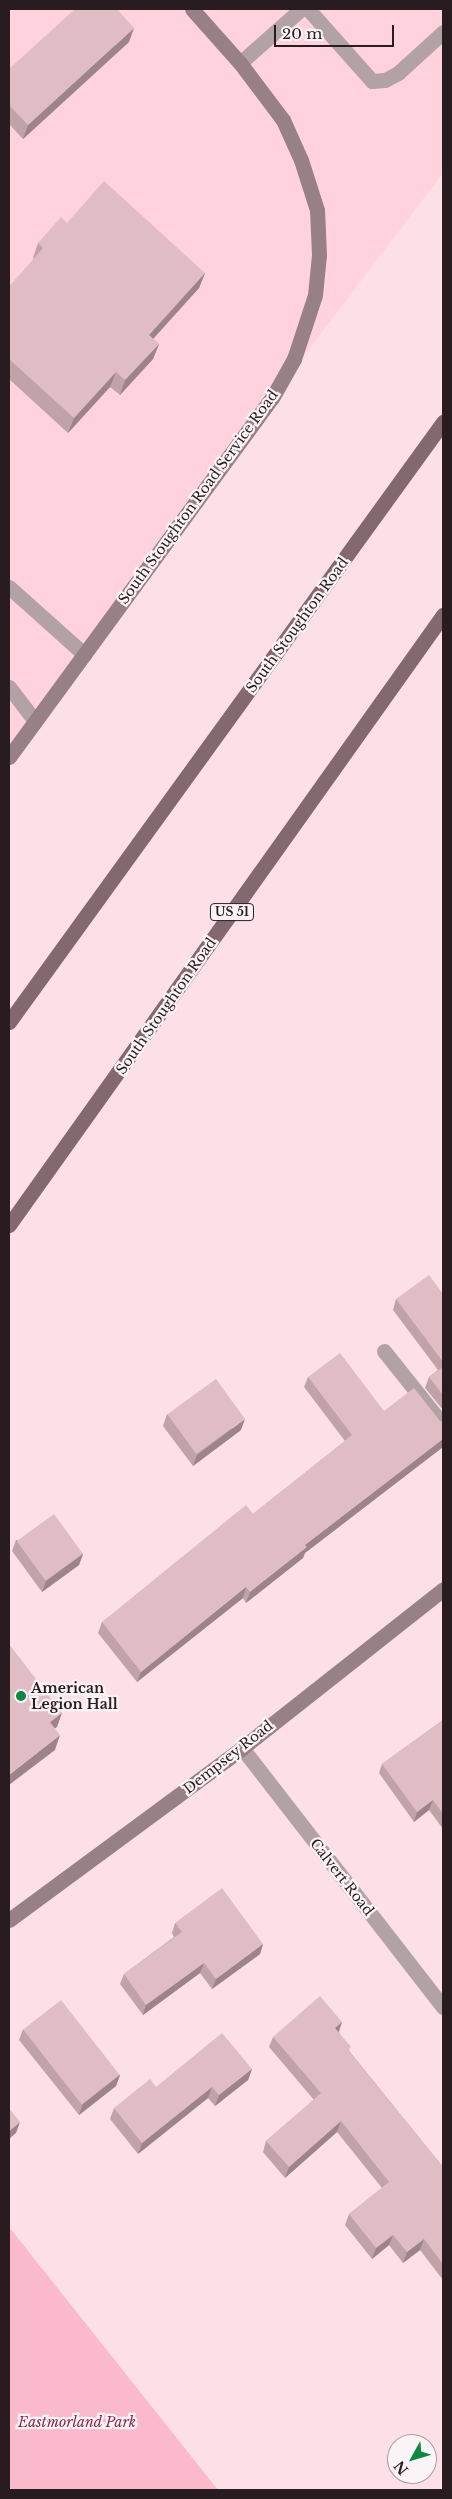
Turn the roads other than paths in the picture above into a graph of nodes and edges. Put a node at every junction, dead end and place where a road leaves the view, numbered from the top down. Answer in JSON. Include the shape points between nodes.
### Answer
{"nodes":[{"id":1,"x":192,"y":9,"type":"edge"},
{"id":2,"x":301,"y":9,"type":"edge"},
{"id":3,"x":308,"y":9,"type":"edge"},
{"id":4,"x":443,"y":32,"type":"edge"},
{"id":5,"x":240,"y":63,"type":"junction"},
{"id":6,"x":443,"y":422,"type":"edge"},
{"id":7,"x":9,"y":587,"type":"edge"},
{"id":8,"x":443,"y":615,"type":"edge"},
{"id":9,"x":84,"y":654,"type":"junction"},
{"id":10,"x":9,"y":687,"type":"edge"},
{"id":11,"x":35,"y":721,"type":"junction"},
{"id":12,"x":9,"y":757,"type":"edge"},
{"id":13,"x":9,"y":1022,"type":"edge"},
{"id":14,"x":46,"y":1175,"type":"junction"},
{"id":15,"x":9,"y":1225,"type":"edge"},
{"id":16,"x":9,"y":1233,"type":"edge"},
{"id":17,"x":384,"y":1351,"type":"dead end"},
{"id":18,"x":443,"y":1425,"type":"edge"},
{"id":19,"x":443,"y":1589,"type":"edge"},
{"id":20,"x":242,"y":1748,"type":"junction"},
{"id":21,"x":9,"y":1920,"type":"edge"},
{"id":22,"x":443,"y":2007,"type":"edge"}],
"edges":[{"from":1,"to":5,"type":"street","name":"South Stoughton Road Service Road"},
{"from":2,"to":5,"type":"street"},
{"from":3,"to":4,"type":"street","via":[[372,80],[385,80],[398,72]]},
{"from":5,"to":9,"type":"street","name":"South Stoughton Road Service Road","via":[[283,120],[301,160],[316,210],[319,254],[315,295],[294,359],[272,398]]},
{"from":6,"to":13,"type":"main road","name":"South Stoughton Road"},
{"from":7,"to":9,"type":"street"},
{"from":8,"to":14,"type":"main road","name":"South Stoughton Road","number":"US 51"},
{"from":9,"to":11,"type":"street","name":"South Stoughton Road Service Road"},
{"from":10,"to":11,"type":"street"},
{"from":11,"to":12,"type":"street","name":"South Stoughton Road Service Road"},
{"from":14,"to":15,"type":"main road","name":"South Stoughton Road","number":"US 51"},
{"from":14,"to":16,"type":"main road"},
{"from":17,"to":18,"type":"street"},
{"from":19,"to":20,"type":"street","name":"Dempsey Road"},
{"from":20,"to":21,"type":"street","name":"Dempsey Road"},
{"from":20,"to":22,"type":"street","name":"Calvert Road"}]}
